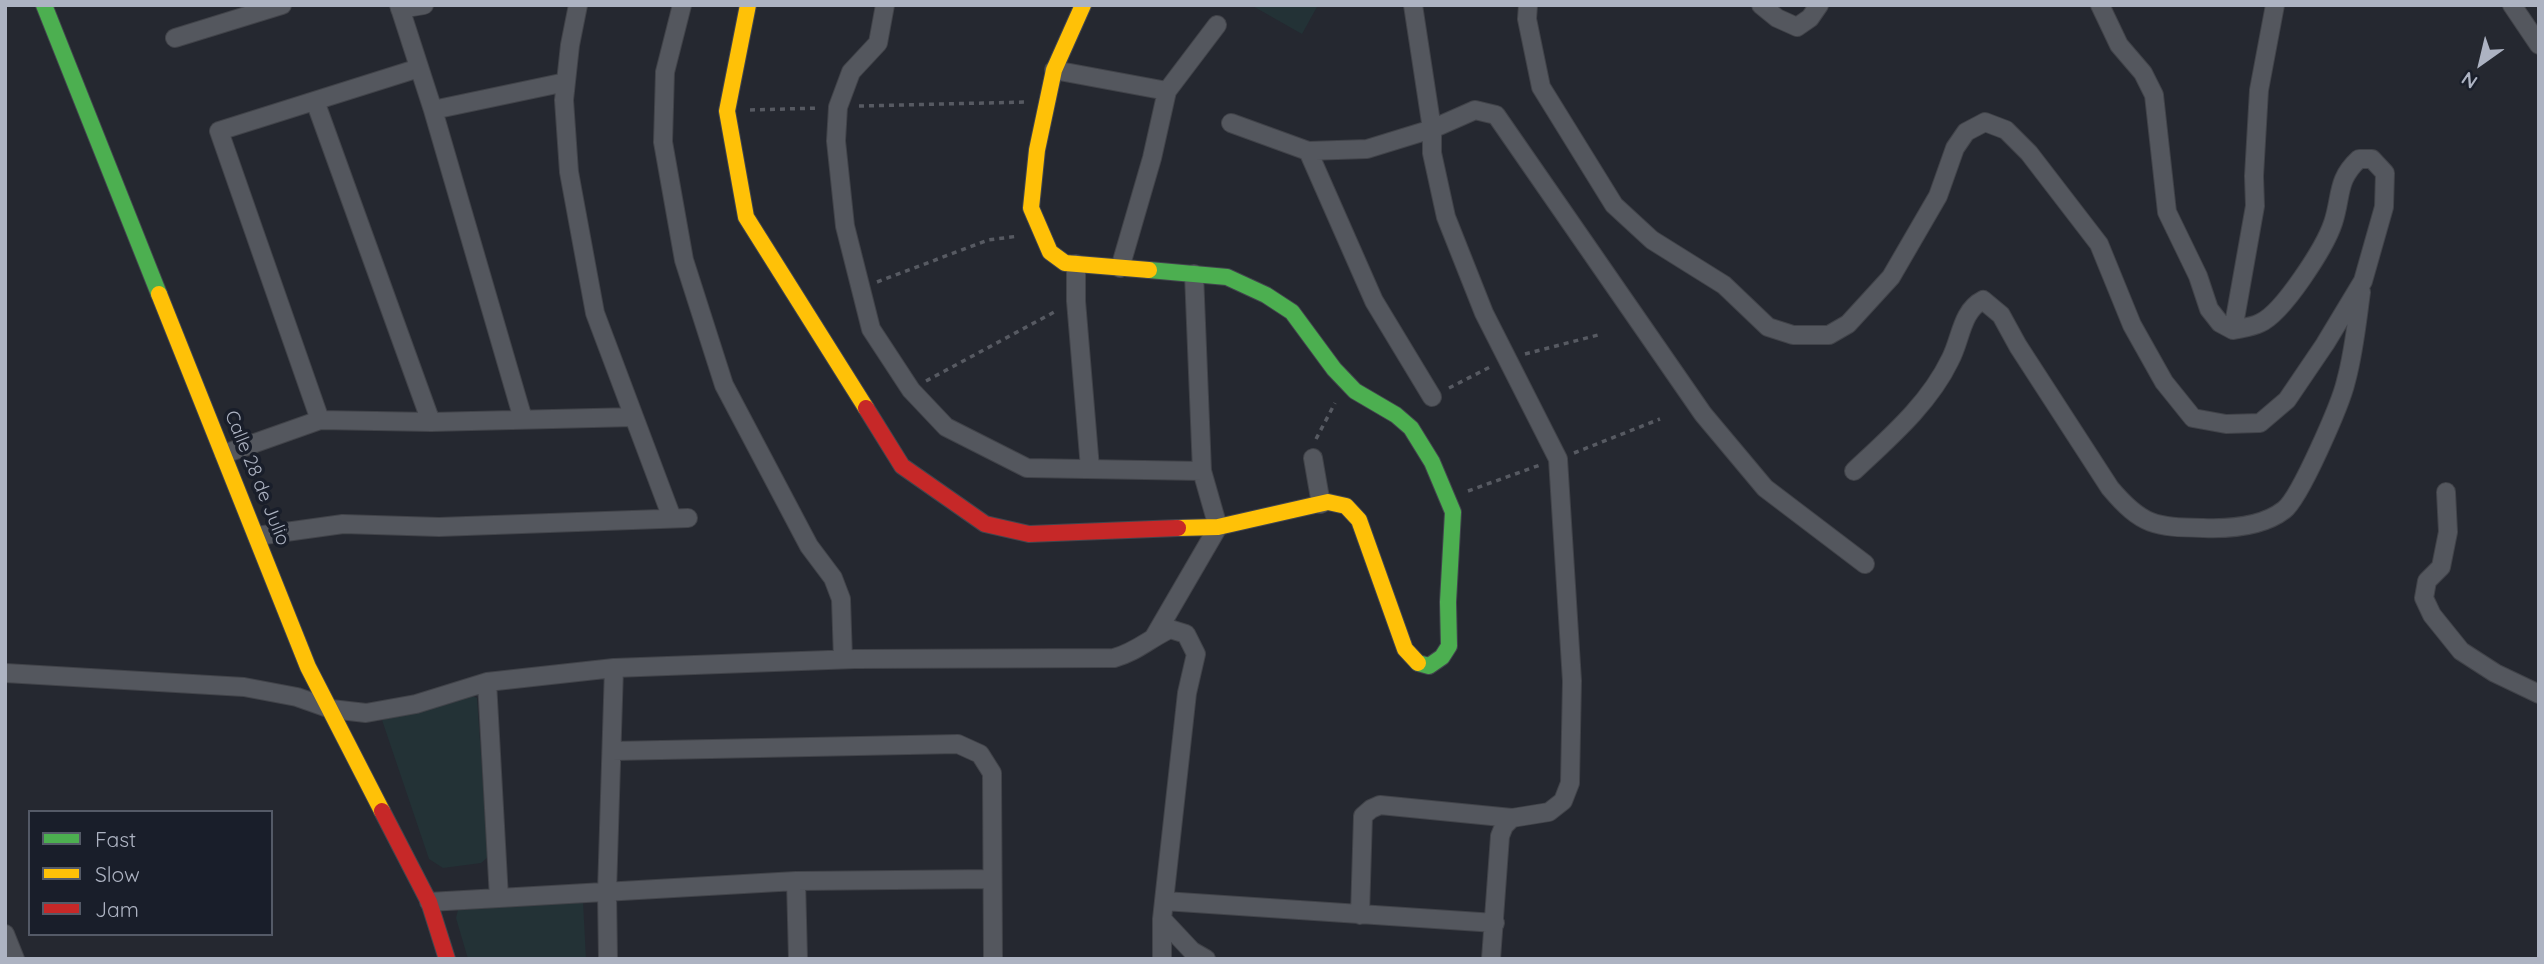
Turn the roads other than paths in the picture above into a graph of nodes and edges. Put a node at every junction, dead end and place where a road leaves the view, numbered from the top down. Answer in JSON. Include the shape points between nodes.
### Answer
{"nodes":[{"id":1,"x":44,"y":5,"type":"edge"},
{"id":2,"x":282,"y":5,"type":"edge"},
{"id":3,"x":424,"y":5,"type":"edge"},
{"id":4,"x":578,"y":5,"type":"edge"},
{"id":5,"x":682,"y":5,"type":"edge"},
{"id":6,"x":748,"y":5,"type":"edge"},
{"id":7,"x":885,"y":5,"type":"edge"},
{"id":8,"x":1083,"y":5,"type":"edge"},
{"id":9,"x":1413,"y":5,"type":"edge"},
{"id":10,"x":1528,"y":5,"type":"edge"},
{"id":11,"x":1761,"y":5,"type":"edge"},
{"id":12,"x":2100,"y":5,"type":"edge"},
{"id":13,"x":2276,"y":5,"type":"edge"},
{"id":14,"x":2512,"y":5,"type":"edge"},
{"id":15,"x":399,"y":7,"type":"edge"},
{"id":16,"x":1811,"y":9,"type":"edge"},
{"id":17,"x":1217,"y":25,"type":"dead end"},
{"id":18,"x":175,"y":38,"type":"dead end"},
{"id":19,"x":2539,"y":45,"type":"edge"},
{"id":20,"x":419,"y":68,"type":"junction"},
{"id":21,"x":1054,"y":70,"type":"junction"},
{"id":22,"x":566,"y":82,"type":"junction"},
{"id":23,"x":1167,"y":91,"type":"junction"},
{"id":24,"x":315,"y":101,"type":"junction"},
{"id":25,"x":433,"y":110,"type":"junction"},
{"id":26,"x":1231,"y":122,"type":"dead end"},
{"id":27,"x":1433,"y":129,"type":"junction"},
{"id":28,"x":1308,"y":151,"type":"junction"},
{"id":29,"x":1076,"y":264,"type":"junction"},
{"id":30,"x":1120,"y":268,"type":"junction"},
{"id":31,"x":1194,"y":274,"type":"junction"},
{"id":32,"x":2363,"y":281,"type":"junction"},
{"id":33,"x":2233,"y":330,"type":"junction"},
{"id":34,"x":1432,"y":397,"type":"dead end"},
{"id":35,"x":634,"y":417,"type":"junction"},
{"id":36,"x":320,"y":419,"type":"junction"},
{"id":37,"x":523,"y":419,"type":"junction"},
{"id":38,"x":431,"y":422,"type":"junction"},
{"id":39,"x":224,"y":454,"type":"junction"},
{"id":40,"x":1313,"y":458,"type":"road end"},
{"id":41,"x":1090,"y":468,"type":"junction"},
{"id":42,"x":1202,"y":471,"type":"junction"},
{"id":43,"x":1854,"y":471,"type":"dead end"},
{"id":44,"x":2446,"y":492,"type":"dead end"},
{"id":45,"x":1321,"y":504,"type":"junction"},
{"id":46,"x":1218,"y":527,"type":"junction"},
{"id":47,"x":257,"y":536,"type":"junction"},
{"id":48,"x":1865,"y":564,"type":"dead end"},
{"id":49,"x":1154,"y":637,"type":"junction"},
{"id":50,"x":843,"y":659,"type":"junction"},
{"id":51,"x":614,"y":668,"type":"junction"},
{"id":52,"x":5,"y":673,"type":"edge"},
{"id":53,"x":487,"y":682,"type":"junction"},
{"id":54,"x":2539,"y":694,"type":"edge"},
{"id":55,"x":331,"y":709,"type":"junction"},
{"id":56,"x":612,"y":751,"type":"junction"},
{"id":57,"x":1512,"y":818,"type":"junction"},
{"id":58,"x":992,"y":880,"type":"junction"},
{"id":59,"x":796,"y":881,"type":"junction"},
{"id":60,"x":607,"y":892,"type":"junction"},
{"id":61,"x":499,"y":898,"type":"junction"},
{"id":62,"x":429,"y":902,"type":"junction"},
{"id":63,"x":1163,"y":910,"type":"junction"},
{"id":64,"x":1360,"y":915,"type":"junction"},
{"id":65,"x":1495,"y":923,"type":"junction"},
{"id":66,"x":5,"y":934,"type":"edge"},
{"id":67,"x":15,"y":959,"type":"edge"},
{"id":68,"x":447,"y":959,"type":"edge"},
{"id":69,"x":608,"y":959,"type":"edge"},
{"id":70,"x":798,"y":959,"type":"edge"},
{"id":71,"x":993,"y":959,"type":"edge"},
{"id":72,"x":1163,"y":959,"type":"edge"},
{"id":73,"x":1206,"y":959,"type":"edge"},
{"id":74,"x":1491,"y":959,"type":"edge"}],
"edges":[{"from":1,"to":39,"type":"street","name":"Calle 28 de Julio"},
{"from":2,"to":18,"type":"street"},
{"from":3,"to":15,"type":"street"},
{"from":4,"to":22,"type":"street"},
{"from":5,"to":50,"type":"street","via":[[665,72],[663,142],[684,260],[724,385],[810,546],[833,578],[841,599]]},
{"from":6,"to":46,"type":"street","via":[[727,111],[746,217],[902,466],[985,524],[1029,534]]},
{"from":7,"to":41,"type":"street","via":[[878,43],[851,72],[838,107],[836,141],[845,226],[871,329],[911,390],[946,427],[1027,468]]},
{"from":8,"to":21,"type":"street"},
{"from":9,"to":27,"type":"street"},
{"from":10,"to":32,"type":"street","via":[[1541,87],[1614,205],[1652,240],[1724,285],[1768,327],[1793,335],[1829,335],[1848,324],[1891,277],[1938,196],[1955,148],[1966,132],[1985,122],[2006,130],[2029,153],[2099,244],[2132,325],[2164,382],[2193,418],[2226,424],[2260,423],[2287,400]]},
{"from":11,"to":16,"type":"street","via":[[1797,27]]},
{"from":12,"to":33,"type":"street","via":[[2119,45],[2143,73],[2154,95],[2167,212],[2209,309]]},
{"from":13,"to":33,"type":"street","via":[[2259,90],[2255,206]]},
{"from":14,"to":19,"type":"street"},
{"from":15,"to":20,"type":"street"},
{"from":17,"to":23,"type":"street"},
{"from":20,"to":24,"type":"street"},
{"from":20,"to":25,"type":"street"},
{"from":21,"to":23,"type":"street"},
{"from":21,"to":29,"type":"street","via":[[1037,150],[1031,208],[1050,252],[1065,263]]},
{"from":22,"to":25,"type":"street"},
{"from":22,"to":35,"type":"street","via":[[569,172],[595,313]]},
{"from":23,"to":30,"type":"street"},
{"from":24,"to":36,"type":"street","via":[[219,131]]},
{"from":24,"to":38,"type":"street"},
{"from":25,"to":37,"type":"street"},
{"from":26,"to":28,"type":"street"},
{"from":27,"to":28,"type":"street","via":[[1367,149]]},
{"from":27,"to":48,"type":"street","via":[[1475,110],[1496,115],[1703,414],[1765,488]]},
{"from":27,"to":57,"type":"street","via":[[1432,153],[1446,217],[1483,313],[1558,459],[1572,681],[1570,783],[1563,801],[1549,812]]},
{"from":28,"to":34,"type":"street","via":[[1374,301]]},
{"from":29,"to":30,"type":"street"},
{"from":29,"to":41,"type":"street"},
{"from":30,"to":31,"type":"street"},
{"from":31,"to":42,"type":"street"},
{"from":31,"to":45,"type":"street","via":[[1227,277],[1292,312],[1346,382],[1411,428],[1432,462],[1453,512],[1449,646],[1429,666],[1416,662],[1405,649],[1359,520],[1346,506]]},
{"from":32,"to":33,"type":"street","via":[[2385,196],[2385,173],[2372,159],[2359,159],[2347,169],[2333,223],[2292,293],[2262,323]]},
{"from":32,"to":43,"type":"street","via":[[2346,382],[2307,475],[2286,509],[2266,519],[2209,528],[2158,526],[2142,520],[2110,488],[2001,315],[1983,300],[1969,311],[1936,386]]},
{"from":35,"to":37,"type":"street"},
{"from":35,"to":47,"type":"street","via":[[680,518],[439,527],[344,524]]},
{"from":36,"to":38,"type":"street"},
{"from":36,"to":39,"type":"street"},
{"from":37,"to":38,"type":"street"},
{"from":39,"to":47,"type":"street","name":"Calle 28 de Julio"},
{"from":40,"to":45,"type":"street"},
{"from":41,"to":42,"type":"street"},
{"from":42,"to":46,"type":"street"},
{"from":44,"to":54,"type":"street","via":[[2448,531],[2441,566],[2427,581],[2424,598],[2461,651]]},
{"from":45,"to":46,"type":"street"},
{"from":46,"to":49,"type":"street"},
{"from":47,"to":55,"type":"street","name":"Calle 28 de Julio","via":[[308,667]]},
{"from":49,"to":50,"type":"street","via":[[1133,653],[1114,658]]},
{"from":49,"to":63,"type":"street","via":[[1170,629],[1185,635],[1196,654],[1187,693]]},
{"from":50,"to":51,"type":"street"},
{"from":51,"to":53,"type":"street"},
{"from":51,"to":56,"type":"street"},
{"from":52,"to":55,"type":"street","via":[[244,687],[298,697]]},
{"from":53,"to":55,"type":"street","via":[[366,713]]},
{"from":53,"to":61,"type":"street"},
{"from":55,"to":62,"type":"street","name":"Calle 28 de Julio"},
{"from":56,"to":58,"type":"street","via":[[958,744],[980,754],[992,773]]},
{"from":56,"to":60,"type":"street"},
{"from":57,"to":64,"type":"street","via":[[1380,804],[1371,809],[1363,816]]},
{"from":57,"to":65,"type":"street","via":[[1500,836]]},
{"from":58,"to":59,"type":"street"},
{"from":58,"to":71,"type":"street"},
{"from":59,"to":60,"type":"street"},
{"from":59,"to":70,"type":"street"},
{"from":60,"to":61,"type":"street"},
{"from":60,"to":69,"type":"street"},
{"from":61,"to":62,"type":"street"},
{"from":62,"to":68,"type":"street","name":"Calle 28 de Julio"},
{"from":63,"to":64,"type":"street"},
{"from":63,"to":72,"type":"street"},
{"from":63,"to":73,"type":"street","via":[[1192,951]]},
{"from":64,"to":65,"type":"street"},
{"from":65,"to":74,"type":"street"},
{"from":66,"to":67,"type":"street"}]}
